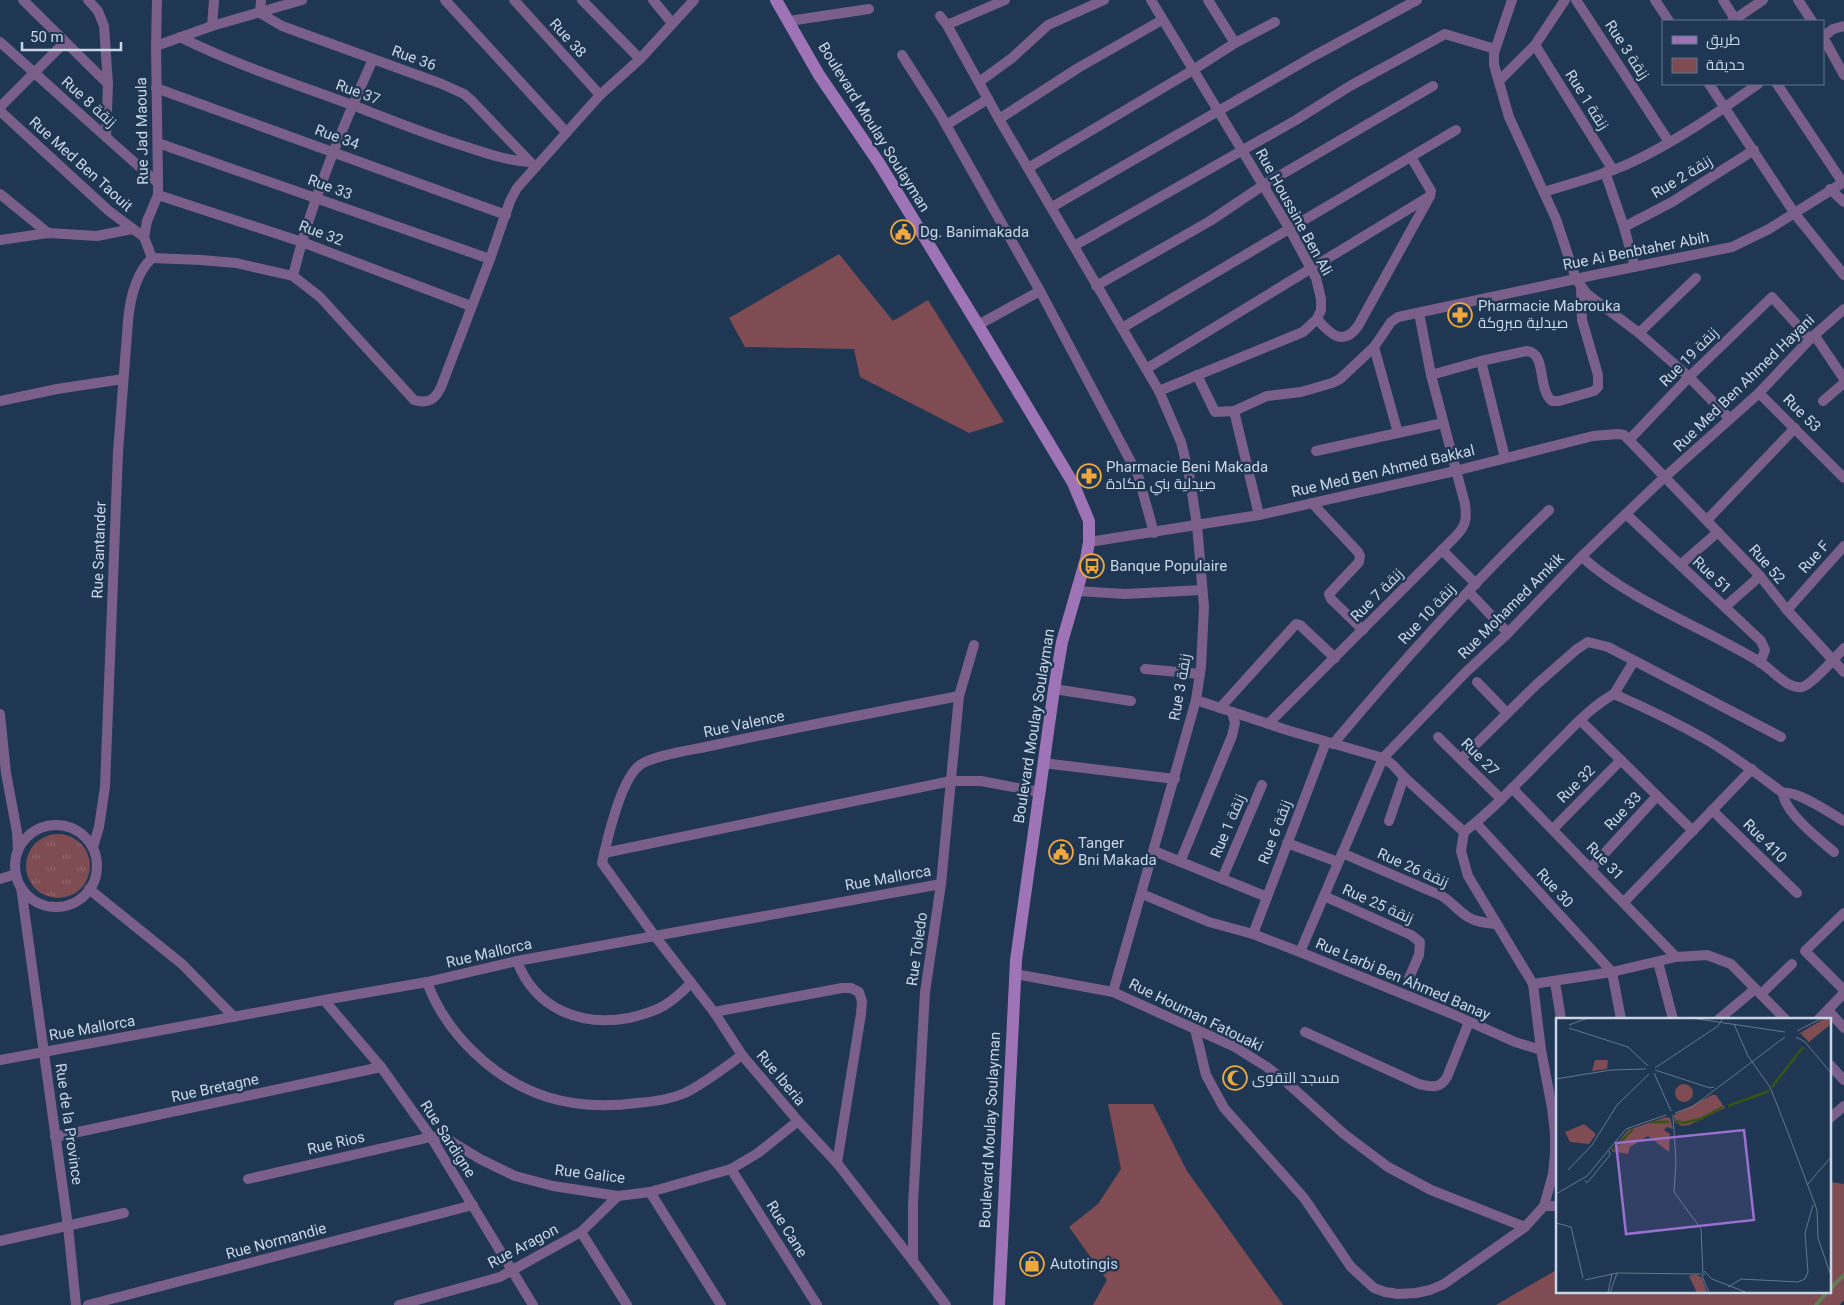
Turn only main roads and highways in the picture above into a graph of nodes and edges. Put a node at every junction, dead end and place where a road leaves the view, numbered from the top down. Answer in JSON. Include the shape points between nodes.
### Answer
{"nodes":[{"id":1,"x":776,"y":0,"type":"edge"},
{"id":2,"x":999,"y":1305,"type":"edge"}],
"edges":[{"from":1,"to":2,"type":"main road","name":"Boulevard Moulay Soulayman","via":[[820,76],[879,164],[978,325],[1073,483],[1089,520],[1089,542],[1062,642],[1021,913],[1011,1028]]}]}
